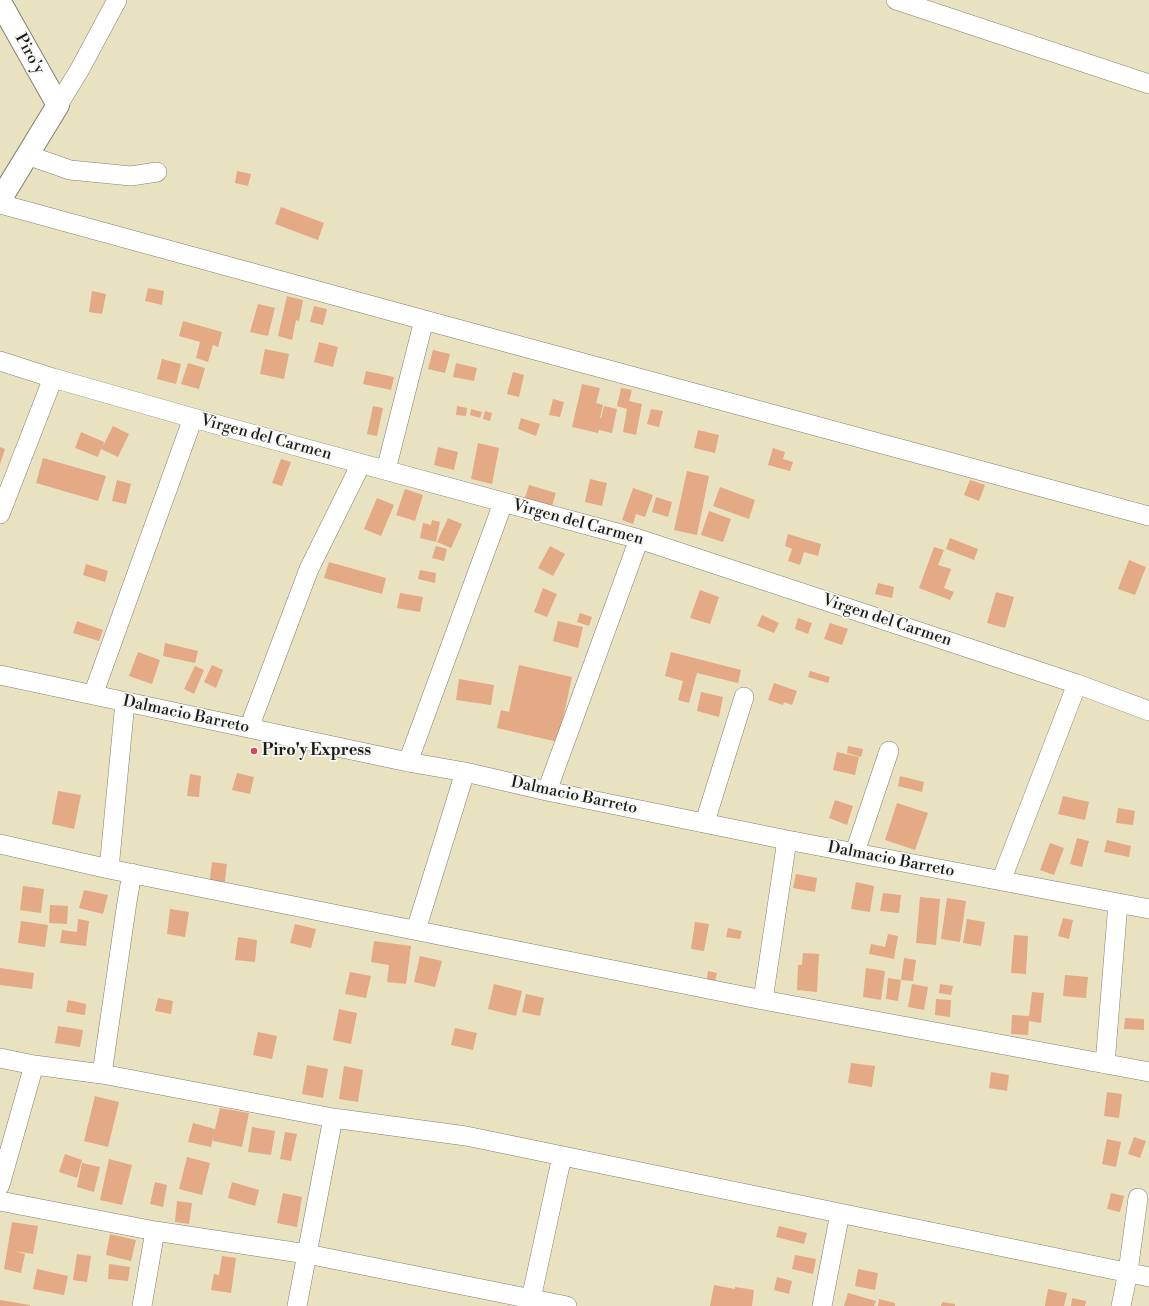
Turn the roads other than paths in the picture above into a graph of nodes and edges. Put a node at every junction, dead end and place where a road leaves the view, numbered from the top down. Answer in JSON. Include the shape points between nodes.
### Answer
{"nodes":[{"id":1,"x":117,"y":0,"type":"edge"},
{"id":2,"x":896,"y":0,"type":"edge"},
{"id":3,"x":0,"y":2,"type":"edge"},
{"id":4,"x":1149,"y":84,"type":"edge"},
{"id":5,"x":58,"y":105,"type":"junction"},
{"id":6,"x":27,"y":155,"type":"junction"},
{"id":7,"x":157,"y":172,"type":"dead end"},
{"id":8,"x":0,"y":200,"type":"edge"},
{"id":9,"x":0,"y":204,"type":"edge"},
{"id":10,"x":424,"y":320,"type":"junction"},
{"id":11,"x":0,"y":361,"type":"edge"},
{"id":12,"x":53,"y":378,"type":"junction"},
{"id":13,"x":193,"y":418,"type":"junction"},
{"id":14,"x":360,"y":464,"type":"junction"},
{"id":15,"x":386,"y":470,"type":"junction"},
{"id":16,"x":503,"y":502,"type":"junction"},
{"id":17,"x":0,"y":514,"type":"edge"},
{"id":18,"x":1149,"y":516,"type":"edge"},
{"id":19,"x":639,"y":539,"type":"junction"},
{"id":20,"x":0,"y":675,"type":"edge"},
{"id":21,"x":1077,"y":684,"type":"junction"},
{"id":22,"x":94,"y":695,"type":"junction"},
{"id":23,"x":744,"y":697,"type":"dead end"},
{"id":24,"x":125,"y":702,"type":"junction"},
{"id":25,"x":1149,"y":711,"type":"edge"},
{"id":26,"x":249,"y":728,"type":"junction"},
{"id":27,"x":889,"y":751,"type":"dead end"},
{"id":28,"x":408,"y":762,"type":"junction"},
{"id":29,"x":465,"y":772,"type":"junction"},
{"id":30,"x":547,"y":791,"type":"junction"},
{"id":31,"x":705,"y":822,"type":"junction"},
{"id":32,"x":787,"y":840,"type":"junction"},
{"id":33,"x":0,"y":844,"type":"edge"},
{"id":34,"x":855,"y":852,"type":"junction"},
{"id":35,"x":109,"y":869,"type":"junction"},
{"id":36,"x":132,"y":873,"type":"junction"},
{"id":37,"x":1001,"y":881,"type":"junction"},
{"id":38,"x":1118,"y":904,"type":"junction"},
{"id":39,"x":1149,"y":909,"type":"edge"},
{"id":40,"x":416,"y":930,"type":"junction"},
{"id":41,"x":763,"y":1000,"type":"junction"},
{"id":42,"x":0,"y":1058,"type":"edge"},
{"id":43,"x":1105,"y":1064,"type":"junction"},
{"id":44,"x":34,"y":1065,"type":"junction"},
{"id":45,"x":1149,"y":1072,"type":"edge"},
{"id":46,"x":102,"y":1074,"type":"junction"},
{"id":47,"x":333,"y":1118,"type":"junction"},
{"id":48,"x":562,"y":1156,"type":"junction"},
{"id":49,"x":0,"y":1185,"type":"edge"},
{"id":50,"x":1138,"y":1198,"type":"dead end"},
{"id":51,"x":0,"y":1202,"type":"edge"},
{"id":52,"x":840,"y":1213,"type":"junction"},
{"id":53,"x":155,"y":1231,"type":"junction"},
{"id":54,"x":307,"y":1254,"type":"junction"},
{"id":55,"x":1128,"y":1272,"type":"junction"},
{"id":56,"x":1149,"y":1277,"type":"edge"},
{"id":57,"x":531,"y":1299,"type":"junction"},
{"id":58,"x":142,"y":1306,"type":"edge"},
{"id":59,"x":297,"y":1306,"type":"edge"},
{"id":60,"x":567,"y":1306,"type":"edge"},
{"id":61,"x":822,"y":1306,"type":"edge"},
{"id":62,"x":1121,"y":1306,"type":"edge"}],
"edges":[{"from":1,"to":5,"type":"street"},
{"from":2,"to":4,"type":"street"},
{"from":3,"to":5,"type":"main road","name":"Piro'y"},
{"from":5,"to":6,"type":"main road"},
{"from":6,"to":7,"type":"street","via":[[70,170],[131,176]]},
{"from":6,"to":8,"type":"main road"},
{"from":9,"to":10,"type":"street"},
{"from":10,"to":15,"type":"street"},
{"from":10,"to":18,"type":"street"},
{"from":11,"to":12,"type":"street","name":"Virgen del Carmen"},
{"from":12,"to":13,"type":"street","name":"Virgen del Carmen"},
{"from":12,"to":17,"type":"street"},
{"from":13,"to":14,"type":"street","name":"Virgen del Carmen"},
{"from":13,"to":22,"type":"street"},
{"from":14,"to":15,"type":"street","name":"Virgen del Carmen"},
{"from":14,"to":26,"type":"street","via":[[309,569]]},
{"from":15,"to":16,"type":"street","name":"Virgen del Carmen"},
{"from":16,"to":19,"type":"street","name":"Virgen del Carmen"},
{"from":16,"to":28,"type":"street"},
{"from":19,"to":21,"type":"street","name":"Virgen del Carmen"},
{"from":19,"to":30,"type":"street"},
{"from":20,"to":22,"type":"street","name":"Dalmacio Barreto"},
{"from":21,"to":25,"type":"street","name":"Virgen del Carmen"},
{"from":21,"to":37,"type":"street"},
{"from":22,"to":24,"type":"street","name":"Dalmacio Barreto"},
{"from":23,"to":31,"type":"street"},
{"from":24,"to":26,"type":"street","name":"Dalmacio Barreto"},
{"from":24,"to":35,"type":"street"},
{"from":26,"to":28,"type":"street","name":"Dalmacio Barreto"},
{"from":27,"to":34,"type":"street"},
{"from":28,"to":29,"type":"street","name":"Dalmacio Barreto"},
{"from":29,"to":30,"type":"street","name":"Dalmacio Barreto"},
{"from":29,"to":40,"type":"street"},
{"from":30,"to":31,"type":"street","name":"Dalmacio Barreto"},
{"from":31,"to":32,"type":"street","name":"Dalmacio Barreto"},
{"from":32,"to":34,"type":"street","name":"Dalmacio Barreto"},
{"from":32,"to":41,"type":"street"},
{"from":33,"to":35,"type":"street"},
{"from":34,"to":37,"type":"street","name":"Dalmacio Barreto"},
{"from":35,"to":36,"type":"street"},
{"from":36,"to":40,"type":"street"},
{"from":36,"to":46,"type":"street"},
{"from":37,"to":38,"type":"street","name":"Dalmacio Barreto"},
{"from":38,"to":39,"type":"street","name":"Dalmacio Barreto"},
{"from":38,"to":43,"type":"street"},
{"from":40,"to":41,"type":"street"},
{"from":41,"to":43,"type":"street"},
{"from":42,"to":44,"type":"street"},
{"from":43,"to":45,"type":"street"},
{"from":44,"to":46,"type":"street"},
{"from":44,"to":49,"type":"street"},
{"from":46,"to":47,"type":"street"},
{"from":47,"to":48,"type":"street","via":[[466,1136]]},
{"from":47,"to":54,"type":"street"},
{"from":48,"to":52,"type":"street"},
{"from":48,"to":57,"type":"street"},
{"from":50,"to":55,"type":"street"},
{"from":51,"to":53,"type":"street"},
{"from":52,"to":55,"type":"street"},
{"from":52,"to":61,"type":"street"},
{"from":53,"to":54,"type":"street"},
{"from":53,"to":58,"type":"street"},
{"from":54,"to":57,"type":"street"},
{"from":54,"to":59,"type":"street"},
{"from":55,"to":56,"type":"street"},
{"from":55,"to":62,"type":"street"},
{"from":57,"to":60,"type":"street"}]}
